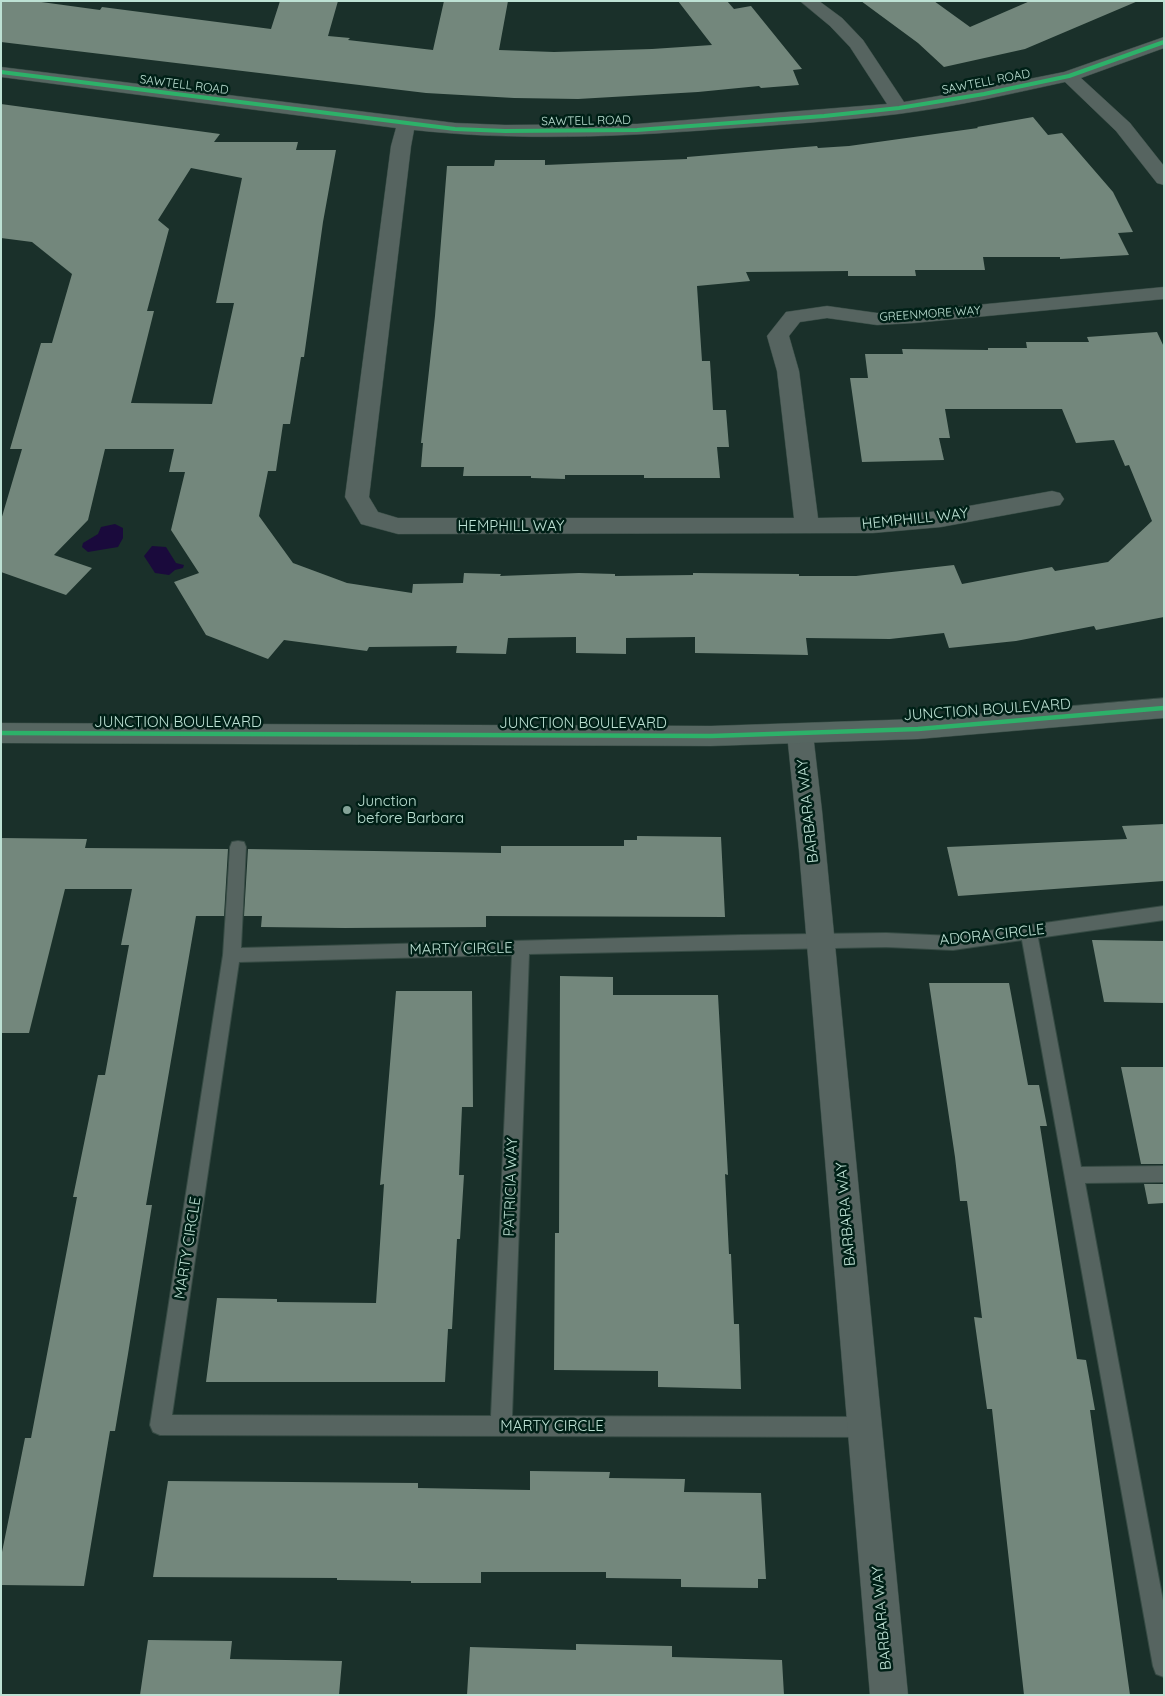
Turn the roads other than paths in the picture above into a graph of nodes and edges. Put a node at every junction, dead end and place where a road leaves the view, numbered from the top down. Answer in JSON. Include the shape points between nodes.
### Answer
{"nodes":[{"id":1,"x":808,"y":1,"type":"edge"},
{"id":2,"x":1164,"y":42,"type":"edge"},
{"id":3,"x":1,"y":72,"type":"edge"},
{"id":4,"x":1069,"y":76,"type":"junction"},
{"id":5,"x":900,"y":108,"type":"junction"},
{"id":6,"x":406,"y":124,"type":"junction"},
{"id":7,"x":1164,"y":179,"type":"edge"},
{"id":8,"x":1164,"y":293,"type":"edge"},
{"id":9,"x":1052,"y":499,"type":"dead end"},
{"id":10,"x":807,"y":526,"type":"junction"},
{"id":11,"x":1164,"y":708,"type":"edge"},
{"id":12,"x":1,"y":733,"type":"edge"},
{"id":13,"x":800,"y":734,"type":"junction"},
{"id":14,"x":238,"y":847,"type":"dead end"},
{"id":15,"x":1164,"y":913,"type":"edge"},
{"id":16,"x":1030,"y":932,"type":"junction"},
{"id":17,"x":820,"y":942,"type":"junction"},
{"id":18,"x":521,"y":947,"type":"junction"},
{"id":19,"x":232,"y":955,"type":"junction"},
{"id":20,"x":1164,"y":1174,"type":"edge"},
{"id":21,"x":1074,"y":1175,"type":"junction"},
{"id":22,"x":501,"y":1426,"type":"junction"},
{"id":23,"x":866,"y":1427,"type":"junction"},
{"id":24,"x":1164,"y":1666,"type":"edge"},
{"id":25,"x":889,"y":1695,"type":"edge"}],
"edges":[{"from":1,"to":5,"type":"street","via":[[836,22],[857,44]]},
{"from":2,"to":4,"type":"street","name":"SAWTELL ROAD"},
{"from":3,"to":6,"type":"street","name":"SAWTELL ROAD"},
{"from":4,"to":5,"type":"street","name":"SAWTELL ROAD"},
{"from":4,"to":7,"type":"street","via":[[1123,127]]},
{"from":5,"to":6,"type":"street","name":"SAWTELL ROAD","via":[[637,130],[505,131]]},
{"from":6,"to":10,"type":"street","name":"HEMPHILL WAY","via":[[357,497],[369,518],[398,526]]},
{"from":8,"to":10,"type":"street","name":"GREENMORE WAY","via":[[914,317],[877,319],[827,312],[793,317],[778,336],[788,371]]},
{"from":9,"to":10,"type":"street","name":"HEMPHILL WAY","via":[[941,519]]},
{"from":11,"to":13,"type":"main road","name":"JUNCTION BOULEVARD","via":[[927,728]]},
{"from":12,"to":13,"type":"main road","name":"JUNCTION BOULEVARD"},
{"from":13,"to":17,"type":"street","name":"BARBARA WAY"},
{"from":14,"to":19,"type":"lane"},
{"from":15,"to":16,"type":"lane","name":"ADORA CIRCLE"},
{"from":16,"to":17,"type":"lane","name":"ADORA CIRCLE","via":[[953,943]]},
{"from":16,"to":21,"type":"lane"},
{"from":17,"to":18,"type":"lane","name":"MARTY CIRCLE"},
{"from":17,"to":23,"type":"street","name":"BARBARA WAY"},
{"from":18,"to":19,"type":"lane","name":"MARTY CIRCLE"},
{"from":18,"to":22,"type":"lane","name":"PATRICIA WAY"},
{"from":19,"to":22,"type":"lane","name":"MARTY CIRCLE","via":[[160,1424]]},
{"from":20,"to":21,"type":"lane"},
{"from":21,"to":24,"type":"lane"},
{"from":22,"to":23,"type":"lane","name":"MARTY CIRCLE"},
{"from":23,"to":25,"type":"street","name":"BARBARA WAY"}]}
